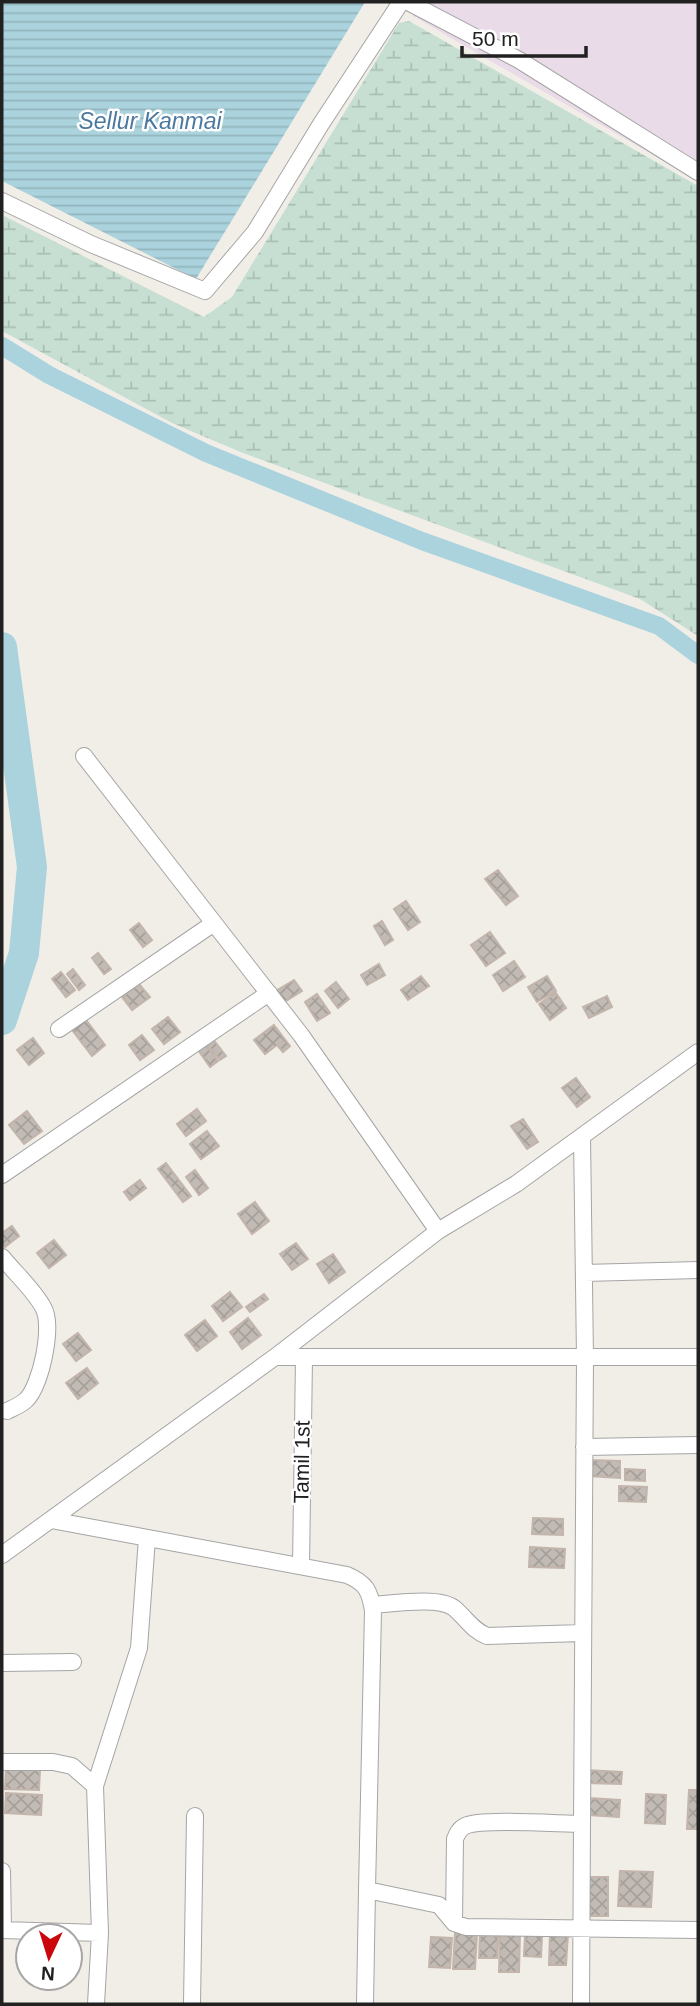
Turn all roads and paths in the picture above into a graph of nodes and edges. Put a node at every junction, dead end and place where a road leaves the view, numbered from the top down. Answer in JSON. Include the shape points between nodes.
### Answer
{"nodes":[{"id":1,"x":401,"y":2,"type":"edge"},
{"id":2,"x":408,"y":2,"type":"edge"},
{"id":3,"x":698,"y":172,"type":"edge"},
{"id":4,"x":2,"y":201,"type":"edge"},
{"id":5,"x":84,"y":756,"type":"dead end"},
{"id":6,"x":214,"y":923,"type":"junction"},
{"id":7,"x":269,"y":993,"type":"junction"},
{"id":8,"x":59,"y":1029,"type":"dead end"},
{"id":9,"x":698,"y":1052,"type":"edge"},
{"id":10,"x":582,"y":1136,"type":"junction"},
{"id":11,"x":2,"y":1175,"type":"edge"},
{"id":12,"x":438,"y":1231,"type":"junction"},
{"id":13,"x":2,"y":1257,"type":"edge"},
{"id":14,"x":698,"y":1270,"type":"edge"},
{"id":15,"x":584,"y":1273,"type":"junction"},
{"id":16,"x":275,"y":1357,"type":"junction"},
{"id":17,"x":304,"y":1357,"type":"junction"},
{"id":18,"x":698,"y":1357,"type":"edge"},
{"id":19,"x":584,"y":1358,"type":"junction"},
{"id":20,"x":8,"y":1411,"type":"dead end"},
{"id":21,"x":698,"y":1445,"type":"edge"},
{"id":22,"x":584,"y":1447,"type":"junction"},
{"id":23,"x":51,"y":1520,"type":"junction"},
{"id":24,"x":147,"y":1538,"type":"junction"},
{"id":25,"x":2,"y":1555,"type":"edge"},
{"id":26,"x":301,"y":1566,"type":"junction"},
{"id":27,"x":372,"y":1605,"type":"junction"},
{"id":28,"x":583,"y":1633,"type":"junction"},
{"id":29,"x":73,"y":1662,"type":"dead end"},
{"id":30,"x":2,"y":1663,"type":"edge"},
{"id":31,"x":2,"y":1762,"type":"edge"},
{"id":32,"x":95,"y":1786,"type":"junction"},
{"id":33,"x":195,"y":1816,"type":"dead end"},
{"id":34,"x":582,"y":1824,"type":"junction"},
{"id":35,"x":2,"y":1871,"type":"edge"},
{"id":36,"x":367,"y":1890,"type":"junction"},
{"id":37,"x":454,"y":1923,"type":"junction"},
{"id":38,"x":2,"y":1930,"type":"edge"},
{"id":39,"x":582,"y":1930,"type":"junction"},
{"id":40,"x":698,"y":1930,"type":"edge"},
{"id":41,"x":100,"y":1933,"type":"junction"},
{"id":42,"x":96,"y":2004,"type":"edge"},
{"id":43,"x":192,"y":2004,"type":"edge"},
{"id":44,"x":365,"y":2004,"type":"edge"},
{"id":45,"x":581,"y":2004,"type":"edge"}],
"edges":[{"from":1,"to":4,"type":"street","via":[[256,232],[205,291]]},
{"from":2,"to":3,"type":"street","via":[[519,60]]},
{"from":5,"to":6,"type":"street"},
{"from":6,"to":7,"type":"street"},
{"from":6,"to":8,"type":"street"},
{"from":7,"to":11,"type":"street"},
{"from":7,"to":12,"type":"street"},
{"from":9,"to":10,"type":"street"},
{"from":10,"to":12,"type":"street","via":[[516,1184]]},
{"from":10,"to":15,"type":"street"},
{"from":12,"to":16,"type":"street"},
{"from":13,"to":20,"type":"street","via":[[44,1308],[48,1320],[33,1390],[26,1401]]},
{"from":14,"to":15,"type":"street"},
{"from":15,"to":19,"type":"street"},
{"from":16,"to":17,"type":"street"},
{"from":16,"to":23,"type":"street"},
{"from":17,"to":19,"type":"street"},
{"from":17,"to":26,"type":"street","name":"Tamil 1st"},
{"from":18,"to":19,"type":"street"},
{"from":19,"to":22,"type":"street"},
{"from":21,"to":22,"type":"street"},
{"from":22,"to":28,"type":"street"},
{"from":23,"to":24,"type":"street"},
{"from":23,"to":25,"type":"street"},
{"from":24,"to":26,"type":"street"},
{"from":24,"to":32,"type":"street","via":[[139,1648]]},
{"from":26,"to":27,"type":"street","via":[[361,1581],[370,1591]]},
{"from":27,"to":28,"type":"street","via":[[440,1602],[452,1606],[487,1636]]},
{"from":27,"to":36,"type":"street"},
{"from":28,"to":34,"type":"street"},
{"from":29,"to":30,"type":"street"},
{"from":31,"to":32,"type":"street","via":[[72,1766]]},
{"from":32,"to":41,"type":"street"},
{"from":33,"to":43,"type":"street"},
{"from":34,"to":37,"type":"street","via":[[465,1826],[455,1839]]},
{"from":34,"to":39,"type":"street"},
{"from":35,"to":38,"type":"street"},
{"from":36,"to":37,"type":"street","via":[[439,1905]]},
{"from":36,"to":44,"type":"street"},
{"from":37,"to":39,"type":"street","via":[[486,1929]]},
{"from":38,"to":41,"type":"street"},
{"from":39,"to":40,"type":"street"},
{"from":39,"to":45,"type":"street"},
{"from":41,"to":42,"type":"street"}]}
